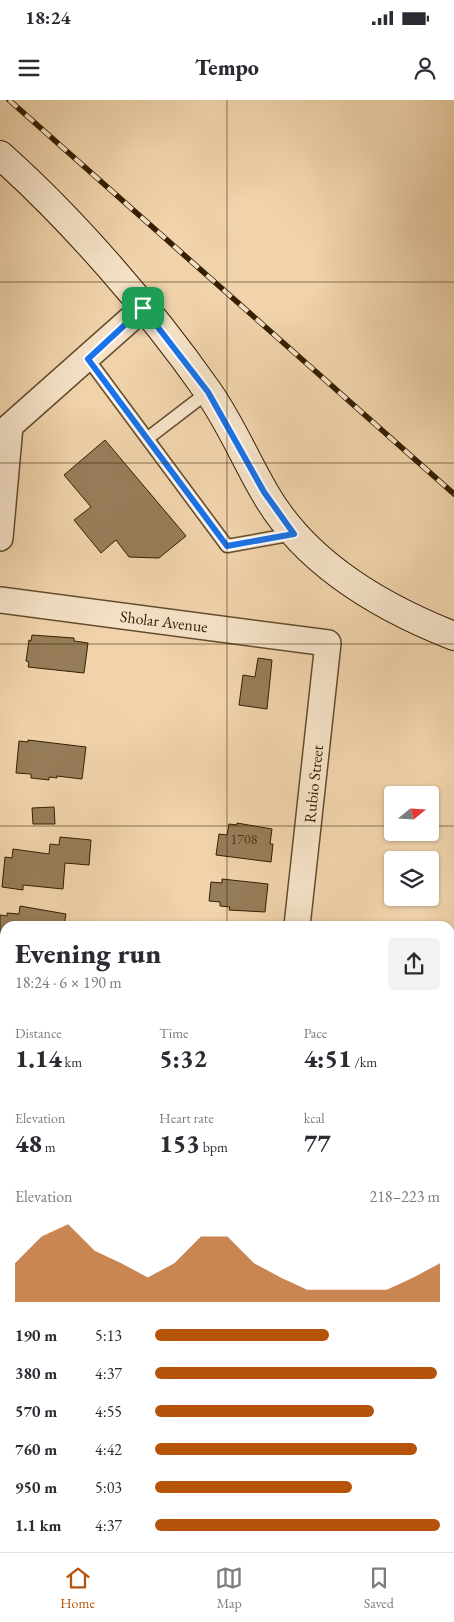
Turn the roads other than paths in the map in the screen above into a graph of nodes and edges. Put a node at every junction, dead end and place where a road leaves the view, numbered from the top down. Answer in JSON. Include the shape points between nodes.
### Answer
{"nodes":[{"id":1,"x":0,"y":155,"type":"edge"},
{"id":2,"x":143,"y":308,"type":"junction"},
{"id":3,"x":88,"y":359,"type":"junction"},
{"id":4,"x":208,"y":392,"type":"junction"},
{"id":5,"x":5,"y":424,"type":"edge"},
{"id":6,"x":148,"y":438,"type":"junction"},
{"id":7,"x":294,"y":534,"type":"junction"},
{"id":8,"x":0,"y":538,"type":"edge"},
{"id":9,"x":0,"y":600,"type":"edge"},
{"id":10,"x":454,"y":636,"type":"edge"},
{"id":11,"x":328,"y":643,"type":"joint"},
{"id":12,"x":298,"y":921,"type":"edge"}],
"edges":[{"from":1,"to":2,"type":"main road","via":[[59,213]]},
{"from":2,"to":3,"type":"street"},
{"from":2,"to":4,"type":"main road"},
{"from":3,"to":5,"type":"street"},
{"from":3,"to":6,"type":"lane"},
{"from":4,"to":6,"type":"lane"},
{"from":4,"to":7,"type":"main road","via":[[264,492]]},
{"from":5,"to":8,"type":"street"},
{"from":6,"to":7,"type":"lane","via":[[227,546]]},
{"from":7,"to":10,"type":"main road","via":[[328,565],[374,597]]},
{"from":9,"to":11,"type":"street","name":"Sholar Avenue"},
{"from":11,"to":12,"type":"street","name":"Rubio Street"}]}
